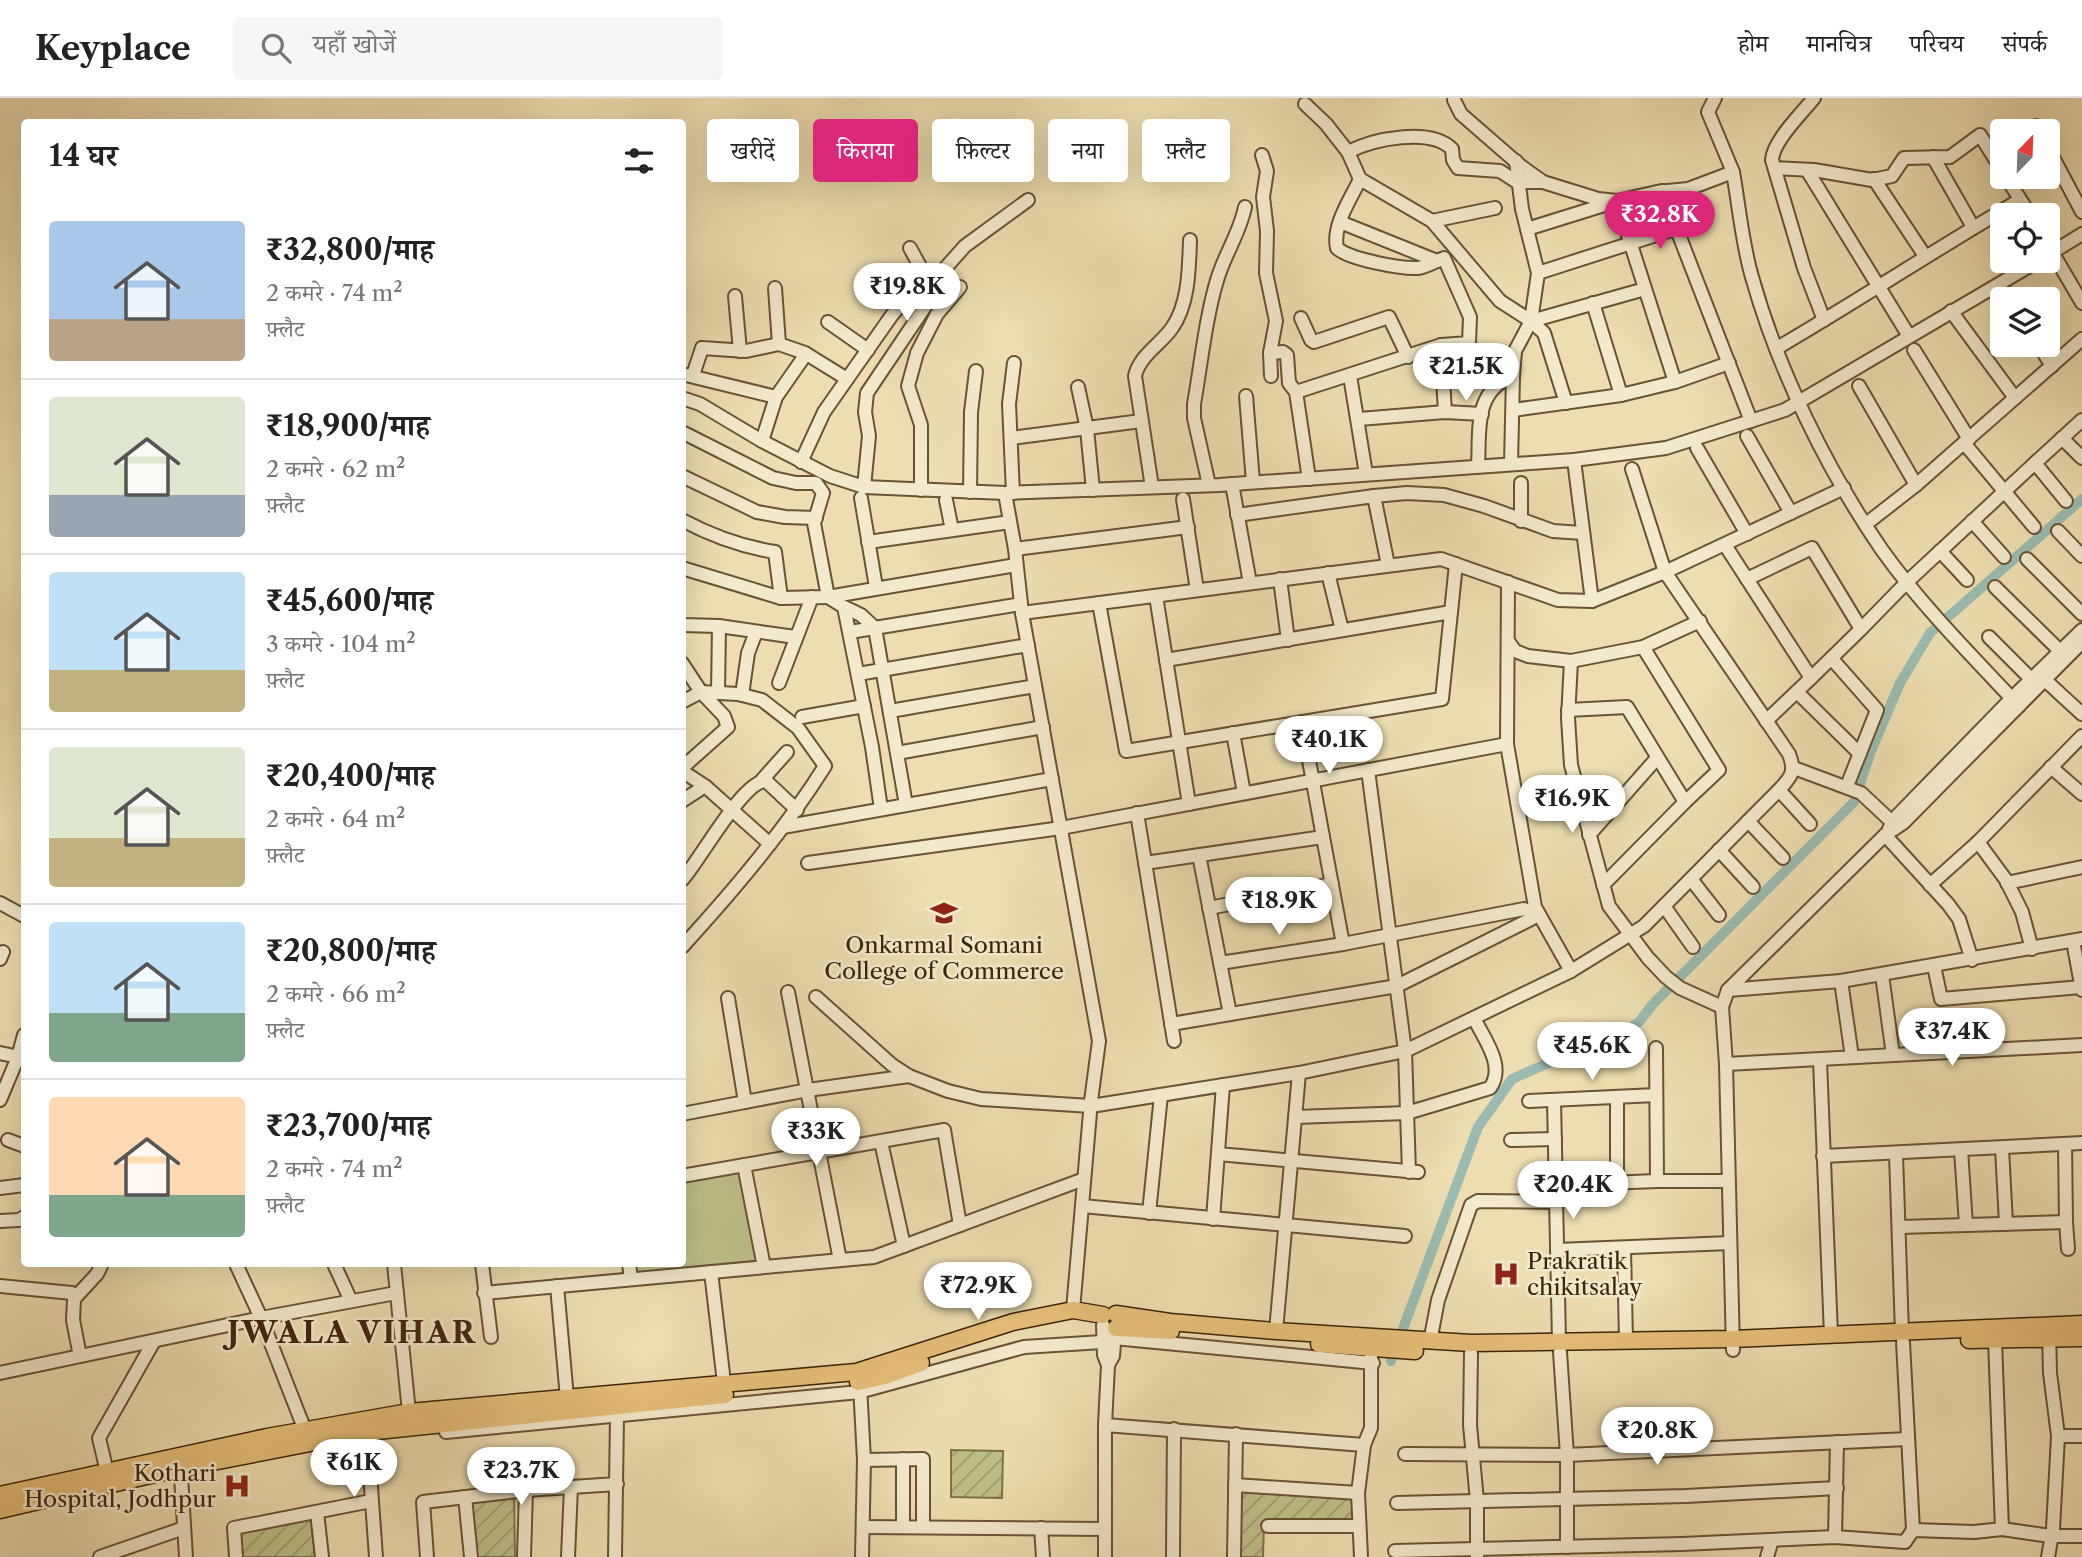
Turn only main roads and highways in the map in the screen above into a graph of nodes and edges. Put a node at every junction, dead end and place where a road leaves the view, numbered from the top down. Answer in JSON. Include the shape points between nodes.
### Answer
{"nodes":[{"id":1,"x":2082,"y":1324,"type":"edge"},
{"id":2,"x":1108,"y":1326,"type":"junction"},
{"id":3,"x":2049,"y":1332,"type":"junction"},
{"id":4,"x":1903,"y":1337,"type":"junction"},
{"id":5,"x":2082,"y":1338,"type":"edge"},
{"id":6,"x":1426,"y":1345,"type":"junction"},
{"id":7,"x":1732,"y":1345,"type":"junction"},
{"id":8,"x":1560,"y":1347,"type":"junction"},
{"id":9,"x":1374,"y":1349,"type":"junction"},
{"id":10,"x":860,"y":1381,"type":"junction"},
{"id":11,"x":724,"y":1390,"type":"junction"},
{"id":12,"x":307,"y":1436,"type":"junction"},
{"id":13,"x":180,"y":1466,"type":"junction"},
{"id":14,"x":0,"y":1495,"type":"edge"},
{"id":15,"x":0,"y":1510,"type":"edge"}],
"edges":[{"from":1,"to":3,"type":"main road"},
{"from":2,"to":9,"type":"main road","via":[[1212,1341]]},
{"from":2,"to":9,"type":"main road","via":[[1170,1322],[1276,1331]]},
{"from":2,"to":10,"type":"main road","via":[[1056,1321],[1015,1328],[886,1376]]},
{"from":2,"to":10,"type":"main road","via":[[1073,1310],[1013,1322]]},
{"from":3,"to":4,"type":"main road"},
{"from":3,"to":4,"type":"main road","via":[[1995,1340]]},
{"from":3,"to":5,"type":"main road"},
{"from":4,"to":7,"type":"main road"},
{"from":4,"to":7,"type":"main road","via":[[1831,1335]]},
{"from":6,"to":8,"type":"main road"},
{"from":6,"to":8,"type":"main road","via":[[1471,1353]]},
{"from":6,"to":9,"type":"main road"},
{"from":7,"to":8,"type":"main road"},
{"from":7,"to":8,"type":"main road","via":[[1626,1341]]},
{"from":10,"to":11,"type":"main road"},
{"from":11,"to":12,"type":"main road","via":[[616,1410],[367,1436]]},
{"from":11,"to":12,"type":"main road","via":[[409,1412]]},
{"from":12,"to":13,"type":"main road"},
{"from":13,"to":14,"type":"main road","via":[[107,1472]]},
{"from":13,"to":15,"type":"main road"}]}
